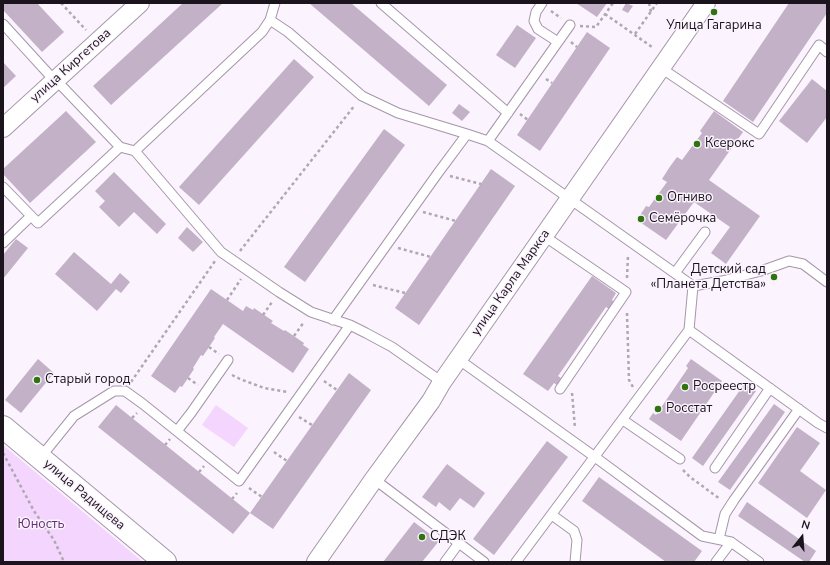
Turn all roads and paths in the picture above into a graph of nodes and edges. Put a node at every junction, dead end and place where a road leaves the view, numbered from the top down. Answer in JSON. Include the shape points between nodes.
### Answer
{"nodes":[{"id":1,"x":61,"y":3,"type":"edge"},
{"id":2,"x":140,"y":3,"type":"edge"},
{"id":3,"x":275,"y":3,"type":"edge"},
{"id":4,"x":381,"y":3,"type":"edge"},
{"id":5,"x":613,"y":3,"type":"edge"},
{"id":6,"x":649,"y":3,"type":"edge"},
{"id":7,"x":657,"y":3,"type":"edge"},
{"id":8,"x":706,"y":3,"type":"edge"},
{"id":9,"x":542,"y":4,"type":"edge"},
{"id":10,"x":651,"y":12,"type":"junction"},
{"id":11,"x":606,"y":14,"type":"junction"},
{"id":12,"x":270,"y":20,"type":"junction"},
{"id":13,"x":570,"y":25,"type":"junction"},
{"id":14,"x":4,"y":27,"type":"edge"},
{"id":15,"x":635,"y":34,"type":"junction"},
{"id":16,"x":97,"y":42,"type":"junction"},
{"id":17,"x":558,"y":42,"type":"junction"},
{"id":18,"x":652,"y":46,"type":"dead end"},
{"id":19,"x":827,"y":52,"type":"edge"},
{"id":20,"x":661,"y":68,"type":"junction"},
{"id":21,"x":56,"y":80,"type":"junction"},
{"id":22,"x":362,"y":96,"type":"junction"},
{"id":23,"x":508,"y":113,"type":"junction"},
{"id":24,"x":3,"y":128,"type":"edge"},
{"id":25,"x":467,"y":134,"type":"junction"},
{"id":26,"x":488,"y":141,"type":"junction"},
{"id":27,"x":120,"y":147,"type":"junction"},
{"id":28,"x":135,"y":151,"type":"junction"},
{"id":29,"x":438,"y":173,"type":"junction"},
{"id":30,"x":481,"y":184,"type":"dead end"},
{"id":31,"x":3,"y":187,"type":"edge"},
{"id":32,"x":570,"y":198,"type":"junction"},
{"id":33,"x":412,"y":209,"type":"junction"},
{"id":34,"x":31,"y":216,"type":"junction"},
{"id":35,"x":456,"y":221,"type":"dead end"},
{"id":36,"x":705,"y":232,"type":"dead end"},
{"id":37,"x":544,"y":236,"type":"junction"},
{"id":38,"x":629,"y":240,"type":"junction"},
{"id":39,"x":3,"y":243,"type":"edge"},
{"id":40,"x":386,"y":245,"type":"junction"},
{"id":41,"x":221,"y":252,"type":"junction"},
{"id":42,"x":431,"y":257,"type":"dead end"},
{"id":43,"x":232,"y":260,"type":"junction"},
{"id":44,"x":247,"y":270,"type":"junction"},
{"id":45,"x":675,"y":273,"type":"junction"},
{"id":46,"x":360,"y":282,"type":"junction"},
{"id":47,"x":827,"y":282,"type":"edge"},
{"id":48,"x":693,"y":286,"type":"junction"},
{"id":49,"x":279,"y":292,"type":"junction"},
{"id":50,"x":626,"y":292,"type":"junction"},
{"id":51,"x":405,"y":293,"type":"dead end"},
{"id":52,"x":227,"y":300,"type":"dead end"},
{"id":53,"x":311,"y":312,"type":"junction"},
{"id":54,"x":263,"y":315,"type":"dead end"},
{"id":55,"x":333,"y":320,"type":"junction"},
{"id":56,"x":350,"y":325,"type":"junction"},
{"id":57,"x":689,"y":330,"type":"junction"},
{"id":58,"x":294,"y":336,"type":"dead end"},
{"id":59,"x":458,"y":359,"type":"junction"},
{"id":60,"x":228,"y":360,"type":"dead end"},
{"id":61,"x":222,"y":369,"type":"junction"},
{"id":62,"x":570,"y":374,"type":"junction"},
{"id":63,"x":442,"y":382,"type":"junction"},
{"id":64,"x":770,"y":388,"type":"junction"},
{"id":65,"x":560,"y":389,"type":"dead end"},
{"id":66,"x":125,"y":391,"type":"junction"},
{"id":67,"x":301,"y":393,"type":"junction"},
{"id":68,"x":639,"y":397,"type":"junction"},
{"id":69,"x":799,"y":409,"type":"junction"},
{"id":70,"x":623,"y":420,"type":"junction"},
{"id":71,"x":3,"y":427,"type":"edge"},
{"id":72,"x":827,"y":428,"type":"edge"},
{"id":73,"x":177,"y":431,"type":"junction"},
{"id":74,"x":576,"y":443,"type":"junction"},
{"id":75,"x":3,"y":452,"type":"edge"},
{"id":76,"x":595,"y":457,"type":"junction"},
{"id":77,"x":40,"y":458,"type":"junction"},
{"id":78,"x":680,"y":459,"type":"joint"},
{"id":79,"x":715,"y":468,"type":"dead end"},
{"id":80,"x":374,"y":479,"type":"junction"},
{"id":81,"x":239,"y":481,"type":"junction"},
{"id":82,"x":262,"y":497,"type":"dead end"},
{"id":83,"x":730,"y":507,"type":"junction"},
{"id":84,"x":552,"y":515,"type":"junction"},
{"id":85,"x":719,"y":539,"type":"junction"},
{"id":86,"x":731,"y":542,"type":"junction"},
{"id":87,"x":460,"y":543,"type":"junction"},
{"id":88,"x":64,"y":562,"type":"edge"},
{"id":89,"x":165,"y":562,"type":"edge"},
{"id":90,"x":316,"y":562,"type":"edge"},
{"id":91,"x":445,"y":562,"type":"edge"},
{"id":92,"x":484,"y":562,"type":"edge"},
{"id":93,"x":516,"y":562,"type":"edge"},
{"id":94,"x":575,"y":562,"type":"edge"},
{"id":95,"x":716,"y":562,"type":"edge"},
{"id":96,"x":759,"y":562,"type":"edge"}],
"edges":[{"from":1,"to":16,"type":"path"},
{"from":2,"to":16,"type":"street","name":"улица Киргетова"},
{"from":3,"to":12,"type":"lane"},
{"from":4,"to":23,"type":"lane"},
{"from":5,"to":11,"type":"path"},
{"from":6,"to":10,"type":"path"},
{"from":7,"to":10,"type":"path"},
{"from":8,"to":20,"type":"street","name":"улица Карла Маркса"},
{"from":9,"to":13,"type":"path"},
{"from":9,"to":17,"type":"lane","via":[[536,12],[534,21],[538,29]]},
{"from":10,"to":15,"type":"path"},
{"from":11,"to":13,"type":"path","via":[[596,27]]},
{"from":11,"to":15,"type":"path"},
{"from":12,"to":22,"type":"lane","via":[[288,32]]},
{"from":12,"to":28,"type":"lane","via":[[262,32]]},
{"from":13,"to":17,"type":"lane"},
{"from":14,"to":21,"type":"lane"},
{"from":15,"to":18,"type":"path"},
{"from":16,"to":21,"type":"street","name":"улица Киргетова"},
{"from":17,"to":23,"type":"lane"},
{"from":19,"to":20,"type":"lane","via":[[819,45],[759,134]]},
{"from":20,"to":32,"type":"street","name":"улица Карла Маркса"},
{"from":21,"to":24,"type":"street","name":"улица Киргетова"},
{"from":21,"to":27,"type":"lane"},
{"from":22,"to":25,"type":"lane","via":[[398,113]]},
{"from":22,"to":43,"type":"path"},
{"from":23,"to":26,"type":"lane"},
{"from":25,"to":26,"type":"lane"},
{"from":25,"to":29,"type":"lane"},
{"from":26,"to":32,"type":"lane"},
{"from":27,"to":28,"type":"lane"},
{"from":27,"to":34,"type":"lane","via":[[38,223]]},
{"from":28,"to":41,"type":"lane"},
{"from":29,"to":30,"type":"path"},
{"from":29,"to":33,"type":"lane"},
{"from":31,"to":34,"type":"lane"},
{"from":32,"to":37,"type":"street","name":"улица Карла Маркса"},
{"from":32,"to":38,"type":"lane"},
{"from":33,"to":35,"type":"path"},
{"from":33,"to":40,"type":"lane"},
{"from":34,"to":39,"type":"lane"},
{"from":36,"to":45,"type":"lane"},
{"from":37,"to":50,"type":"lane"},
{"from":37,"to":59,"type":"street","name":"улица Карла Маркса"},
{"from":38,"to":45,"type":"lane"},
{"from":38,"to":50,"type":"path"},
{"from":40,"to":42,"type":"path"},
{"from":40,"to":46,"type":"lane"},
{"from":41,"to":43,"type":"lane"},
{"from":41,"to":66,"type":"path"},
{"from":43,"to":44,"type":"lane"},
{"from":44,"to":49,"type":"lane"},
{"from":44,"to":52,"type":"path"},
{"from":45,"to":48,"type":"lane"},
{"from":46,"to":51,"type":"path"},
{"from":46,"to":55,"type":"lane"},
{"from":47,"to":48,"type":"lane","via":[[803,264],[789,261],[735,278]]},
{"from":48,"to":57,"type":"lane"},
{"from":49,"to":53,"type":"lane"},
{"from":49,"to":54,"type":"path"},
{"from":50,"to":62,"type":"lane"},
{"from":50,"to":68,"type":"path","via":[[629,380]]},
{"from":53,"to":55,"type":"lane"},
{"from":53,"to":58,"type":"path"},
{"from":55,"to":56,"type":"lane"},
{"from":56,"to":63,"type":"lane","via":[[392,347]]},
{"from":56,"to":67,"type":"lane"},
{"from":57,"to":64,"type":"lane"},
{"from":57,"to":68,"type":"lane"},
{"from":59,"to":63,"type":"street","name":"улица Карла Маркса"},
{"from":59,"to":74,"type":"lane"},
{"from":60,"to":61,"type":"lane"},
{"from":61,"to":67,"type":"path","via":[[240,380],[264,388]]},
{"from":61,"to":73,"type":"lane"},
{"from":62,"to":65,"type":"lane"},
{"from":62,"to":74,"type":"path"},
{"from":63,"to":80,"type":"street","name":"улица Карла Маркса"},
{"from":64,"to":69,"type":"lane"},
{"from":64,"to":79,"type":"lane"},
{"from":66,"to":73,"type":"lane"},
{"from":66,"to":77,"type":"lane","via":[[114,391],[74,416]]},
{"from":67,"to":81,"type":"lane"},
{"from":68,"to":70,"type":"lane"},
{"from":69,"to":72,"type":"lane"},
{"from":69,"to":83,"type":"lane"},
{"from":70,"to":76,"type":"lane"},
{"from":70,"to":78,"type":"lane"},
{"from":71,"to":77,"type":"street","name":"улица Радищева"},
{"from":73,"to":81,"type":"lane"},
{"from":74,"to":76,"type":"lane"},
{"from":75,"to":88,"type":"path"},
{"from":76,"to":84,"type":"lane"},
{"from":76,"to":85,"type":"lane","via":[[702,536]]},
{"from":77,"to":89,"type":"street","name":"улица Радищева"},
{"from":78,"to":83,"type":"path","via":[[680,466],[690,477]]},
{"from":80,"to":87,"type":"lane"},
{"from":80,"to":90,"type":"street","name":"улица Карла Маркса"},
{"from":81,"to":82,"type":"path"},
{"from":83,"to":85,"type":"lane","via":[[725,514]]},
{"from":84,"to":93,"type":"lane"},
{"from":84,"to":94,"type":"lane","via":[[574,531],[577,540]]},
{"from":85,"to":86,"type":"lane"},
{"from":86,"to":95,"type":"lane"},
{"from":86,"to":96,"type":"lane"},
{"from":87,"to":91,"type":"lane"},
{"from":87,"to":92,"type":"lane"}]}
